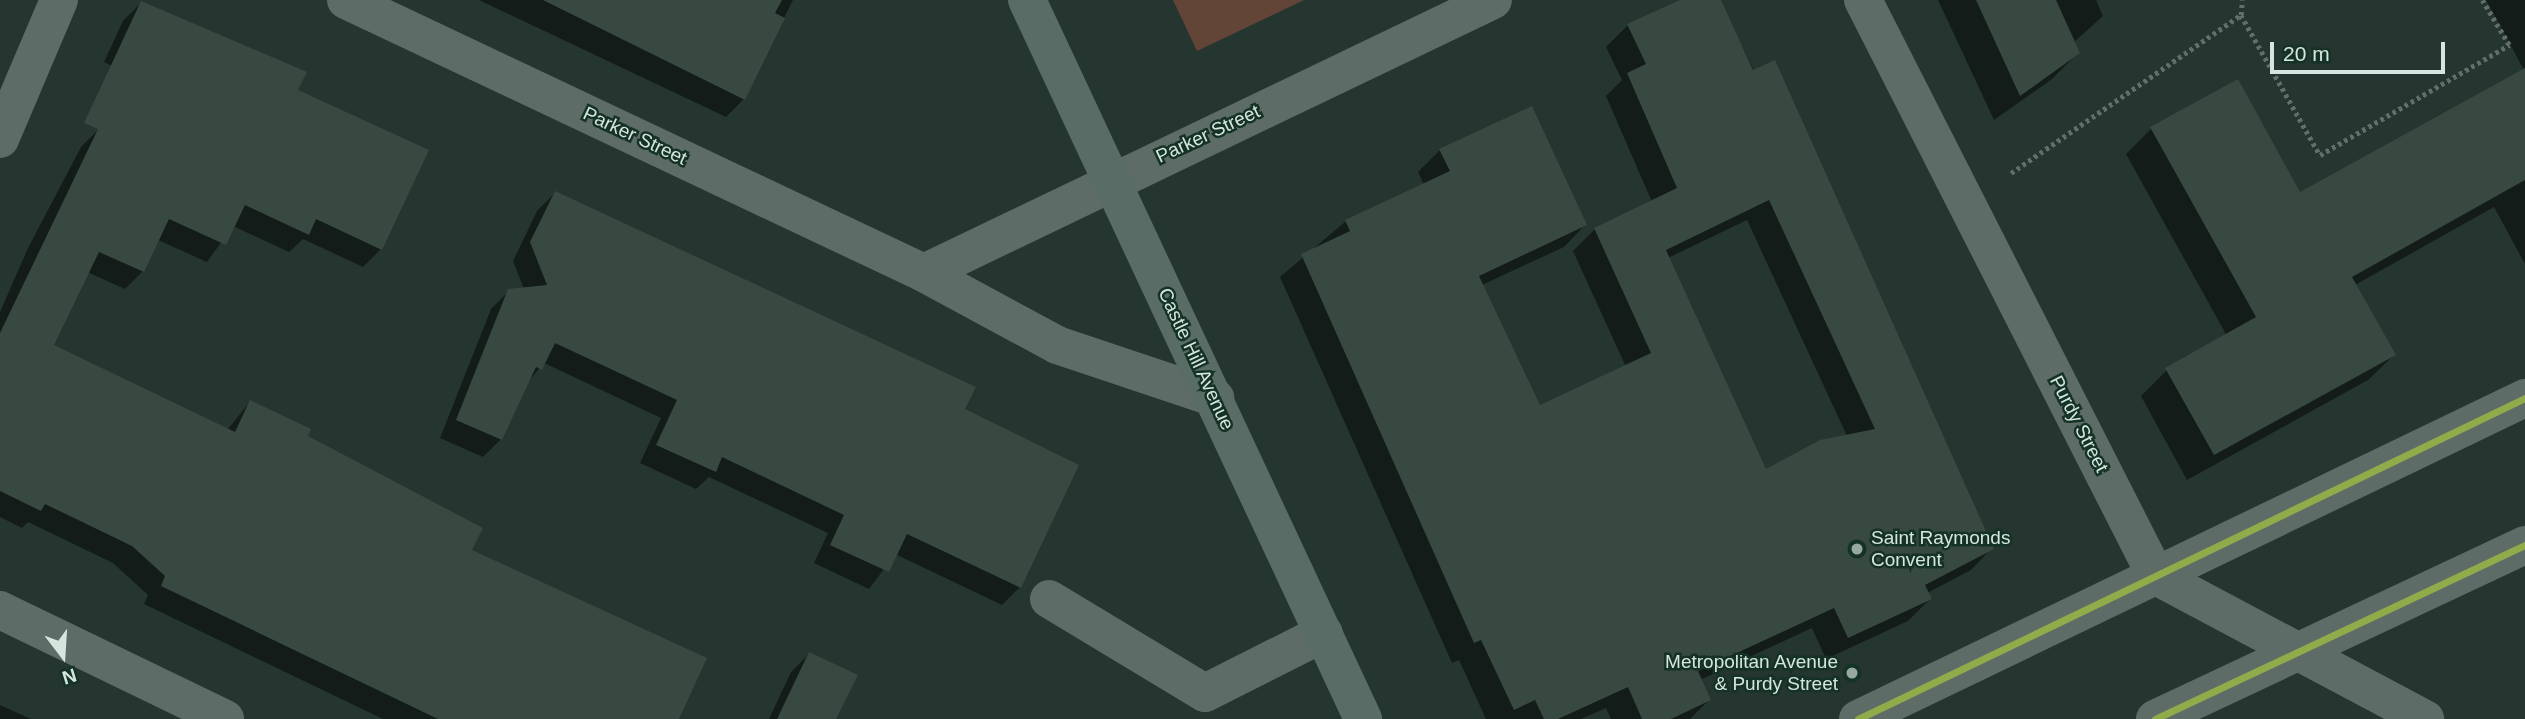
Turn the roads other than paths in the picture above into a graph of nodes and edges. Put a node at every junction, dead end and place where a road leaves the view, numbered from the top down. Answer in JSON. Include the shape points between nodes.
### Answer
{"nodes":[{"id":1,"x":59,"y":0,"type":"edge"},
{"id":2,"x":346,"y":0,"type":"edge"},
{"id":3,"x":1027,"y":0,"type":"edge"},
{"id":4,"x":1493,"y":0,"type":"edge"},
{"id":5,"x":1863,"y":0,"type":"edge"},
{"id":6,"x":0,"y":139,"type":"edge"},
{"id":7,"x":1111,"y":180,"type":"junction"},
{"id":8,"x":924,"y":273,"type":"junction"},
{"id":9,"x":1214,"y":398,"type":"junction"},
{"id":10,"x":2525,"y":398,"type":"edge"},
{"id":11,"x":2525,"y":545,"type":"edge"},
{"id":12,"x":2156,"y":576,"type":"junction"},
{"id":13,"x":1049,"y":599,"type":"dead end"},
{"id":14,"x":0,"y":610,"type":"edge"},
{"id":15,"x":1324,"y":633,"type":"junction"},
{"id":16,"x":2300,"y":652,"type":"junction"},
{"id":17,"x":225,"y":719,"type":"edge"},
{"id":18,"x":1363,"y":719,"type":"edge"},
{"id":19,"x":1858,"y":719,"type":"edge"},
{"id":20,"x":2155,"y":719,"type":"edge"},
{"id":21,"x":2426,"y":719,"type":"edge"}],
"edges":[{"from":1,"to":6,"type":"street"},
{"from":2,"to":8,"type":"street","name":"Parker Street"},
{"from":3,"to":7,"type":"main road","name":"Castle Hill Avenue"},
{"from":4,"to":7,"type":"street","name":"Parker Street"},
{"from":5,"to":12,"type":"street","name":"Purdy Street"},
{"from":7,"to":8,"type":"street","name":"Parker Street"},
{"from":7,"to":9,"type":"main road","name":"Castle Hill Avenue"},
{"from":8,"to":9,"type":"street","name":"Parker Street","via":[[1057,345]]},
{"from":9,"to":15,"type":"main road","name":"Castle Hill Avenue"},
{"from":10,"to":12,"type":"street"},
{"from":11,"to":16,"type":"street"},
{"from":12,"to":16,"type":"street"},
{"from":12,"to":19,"type":"street"},
{"from":13,"to":15,"type":"street","via":[[1205,693]]},
{"from":14,"to":17,"type":"street"},
{"from":15,"to":18,"type":"main road","name":"Castle Hill Avenue"},
{"from":16,"to":20,"type":"street"},
{"from":16,"to":21,"type":"street"}]}
